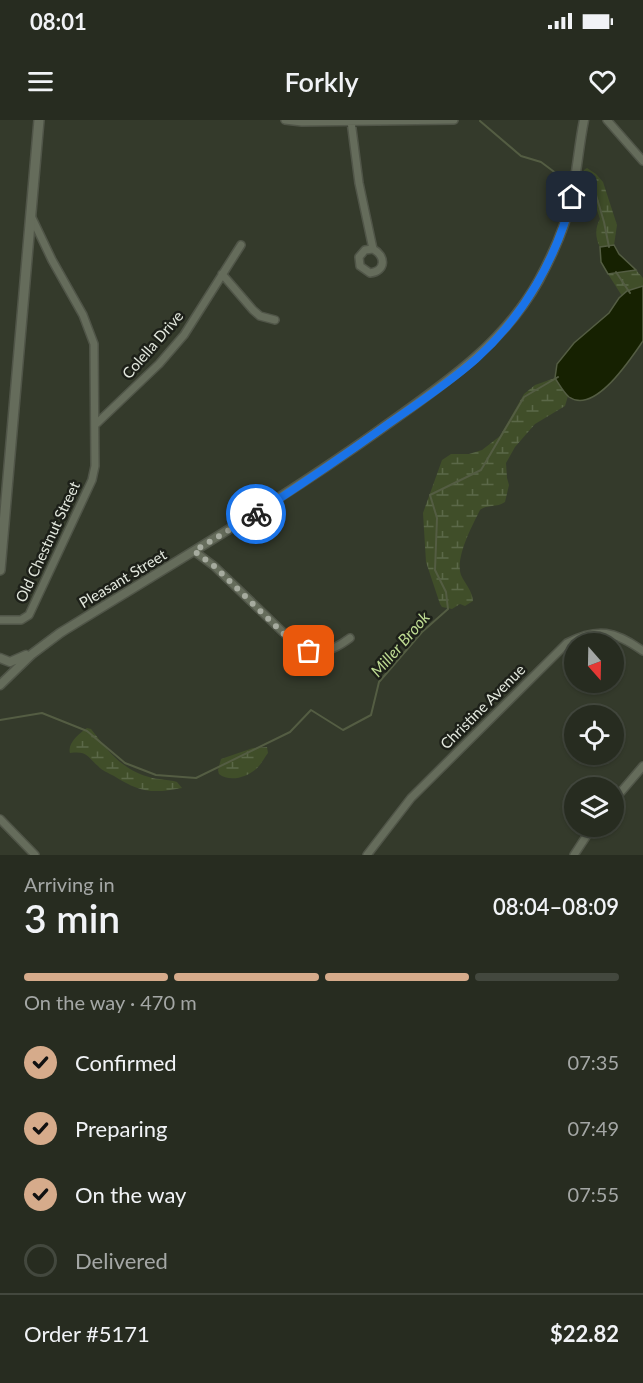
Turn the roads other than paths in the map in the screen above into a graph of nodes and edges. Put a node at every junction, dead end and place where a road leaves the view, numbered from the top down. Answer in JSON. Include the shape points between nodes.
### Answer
{"nodes":[{"id":1,"x":39,"y":120,"type":"edge"},
{"id":2,"x":285,"y":120,"type":"edge"},
{"id":3,"x":399,"y":120,"type":"edge"},
{"id":4,"x":454,"y":120,"type":"edge"},
{"id":5,"x":584,"y":120,"type":"edge"},
{"id":6,"x":607,"y":120,"type":"edge"},
{"id":7,"x":351,"y":121,"type":"edge"},
{"id":8,"x":643,"y":161,"type":"edge"},
{"id":9,"x":30,"y":214,"type":"junction"},
{"id":10,"x":241,"y":245,"type":"dead end"},
{"id":11,"x":373,"y":249,"type":"dead end"},
{"id":12,"x":222,"y":274,"type":"junction"},
{"id":13,"x":274,"y":320,"type":"dead end"},
{"id":14,"x":96,"y":425,"type":"junction"},
{"id":15,"x":194,"y":551,"type":"junction"},
{"id":16,"x":0,"y":570,"type":"edge"},
{"id":17,"x":0,"y":620,"type":"edge"},
{"id":18,"x":350,"y":638,"type":"dead end"},
{"id":19,"x":37,"y":649,"type":"junction"},
{"id":20,"x":643,"y":651,"type":"edge"},
{"id":21,"x":0,"y":658,"type":"edge"},
{"id":22,"x":16,"y":660,"type":"junction"},
{"id":23,"x":0,"y":668,"type":"edge"},
{"id":24,"x":9,"y":675,"type":"junction"},
{"id":25,"x":0,"y":679,"type":"edge"},
{"id":26,"x":0,"y":685,"type":"edge"},
{"id":27,"x":643,"y":766,"type":"edge"},
{"id":28,"x":624,"y":788,"type":"edge"},
{"id":29,"x":0,"y":819,"type":"edge"},
{"id":30,"x":586,"y":837,"type":"edge"},
{"id":31,"x":35,"y":855,"type":"edge"},
{"id":32,"x":367,"y":855,"type":"edge"},
{"id":33,"x":574,"y":855,"type":"edge"}],
"edges":[{"from":1,"to":9,"type":"main road"},
{"from":2,"to":7,"type":"street"},
{"from":3,"to":4,"type":"street"},
{"from":3,"to":7,"type":"street"},
{"from":5,"to":15,"type":"street","name":"Pleasant Street","via":[[572,197],[562,232],[538,282],[493,342],[475,360],[340,458]]},
{"from":6,"to":8,"type":"street"},
{"from":7,"to":11,"type":"street"},
{"from":9,"to":14,"type":"street","name":"Old Chestnut Street","via":[[90,331],[94,344]]},
{"from":9,"to":16,"type":"main road"},
{"from":10,"to":12,"type":"street","name":"Colella Drive"},
{"from":12,"to":13,"type":"street","via":[[253,310]]},
{"from":12,"to":14,"type":"street","name":"Colella Drive","via":[[184,335]]},
{"from":14,"to":17,"type":"street","name":"Old Chestnut Street","via":[[92,480],[29,615],[21,620]]},
{"from":15,"to":18,"type":"street","via":[[299,646],[318,652],[338,647]]},
{"from":15,"to":19,"type":"street","name":"Pleasant Street"},
{"from":19,"to":22,"type":"street","name":"Pleasant Street"},
{"from":19,"to":24,"type":"street","name":"Pleasant Street"},
{"from":20,"to":32,"type":"street","name":"Christine Avenue","via":[[604,632],[567,643],[411,798]]},
{"from":21,"to":22,"type":"street"},
{"from":22,"to":23,"type":"street","name":"Pleasant Street"},
{"from":24,"to":25,"type":"street","name":"Pleasant Street"},
{"from":24,"to":26,"type":"street","name":"Pleasant Street"},
{"from":27,"to":28,"type":"street"},
{"from":29,"to":31,"type":"street"},
{"from":30,"to":33,"type":"street"}]}
